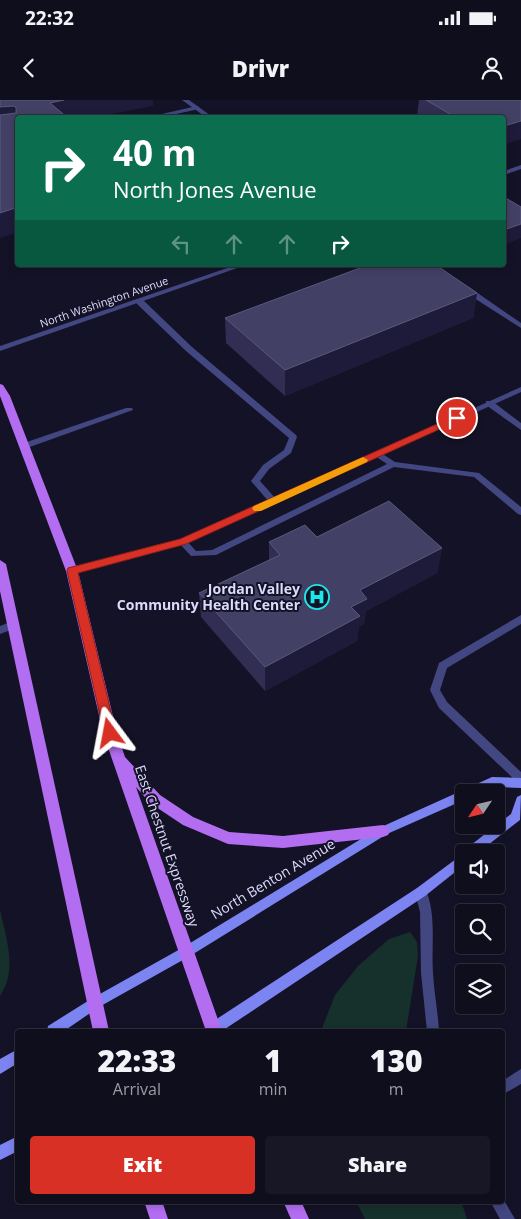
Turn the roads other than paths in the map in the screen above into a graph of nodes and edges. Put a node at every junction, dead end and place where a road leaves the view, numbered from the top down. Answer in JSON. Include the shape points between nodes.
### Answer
{"nodes":[{"id":1,"x":185,"y":100,"type":"edge"},
{"id":2,"x":197,"y":108,"type":"junction"},
{"id":3,"x":162,"y":115,"type":"edge"},
{"id":4,"x":207,"y":115,"type":"edge"},
{"id":5,"x":521,"y":166,"type":"edge"},
{"id":6,"x":506,"y":172,"type":"edge"},
{"id":7,"x":237,"y":267,"type":"edge"},
{"id":8,"x":463,"y":287,"type":"edge"},
{"id":9,"x":139,"y":301,"type":"junction"},
{"id":10,"x":521,"y":326,"type":"edge"},
{"id":11,"x":0,"y":350,"type":"edge"},
{"id":12,"x":0,"y":387,"type":"edge"},
{"id":13,"x":521,"y":389,"type":"edge"},
{"id":14,"x":489,"y":403,"type":"junction"},
{"id":15,"x":129,"y":410,"type":"dead end"},
{"id":16,"x":521,"y":427,"type":"edge"},
{"id":17,"x":24,"y":446,"type":"junction"},
{"id":18,"x":378,"y":454,"type":"junction"},
{"id":19,"x":393,"y":464,"type":"junction"},
{"id":20,"x":273,"y":501,"type":"junction"},
{"id":21,"x":521,"y":512,"type":"edge"},
{"id":22,"x":183,"y":542,"type":"junction"},
{"id":23,"x":0,"y":564,"type":"edge"},
{"id":24,"x":72,"y":571,"type":"junction"},
{"id":25,"x":521,"y":619,"type":"edge"},
{"id":26,"x":6,"y":627,"type":"edge"},
{"id":27,"x":117,"y":756,"type":"junction"},
{"id":28,"x":521,"y":779,"type":"edge"},
{"id":29,"x":487,"y":784,"type":"edge"},
{"id":30,"x":521,"y":784,"type":"edge"},
{"id":31,"x":455,"y":798,"type":"edge"},
{"id":32,"x":521,"y":800,"type":"edge"},
{"id":33,"x":383,"y":831,"type":"junction"},
{"id":34,"x":481,"y":844,"type":"edge"},
{"id":35,"x":455,"y":865,"type":"edge"},
{"id":36,"x":421,"y":892,"type":"junction"},
{"id":37,"x":186,"y":952,"type":"junction"},
{"id":38,"x":95,"y":1003,"type":"junction"},
{"id":39,"x":55,"y":1029,"type":"edge"},
{"id":40,"x":101,"y":1029,"type":"edge"},
{"id":41,"x":212,"y":1029,"type":"edge"},
{"id":42,"x":216,"y":1029,"type":"edge"},
{"id":43,"x":433,"y":1029,"type":"edge"},
{"id":44,"x":15,"y":1057,"type":"edge"},
{"id":45,"x":0,"y":1067,"type":"edge"},
{"id":46,"x":521,"y":1076,"type":"edge"},
{"id":47,"x":505,"y":1087,"type":"edge"},
{"id":48,"x":15,"y":1145,"type":"edge"},
{"id":49,"x":0,"y":1153,"type":"edge"},
{"id":50,"x":154,"y":1204,"type":"edge"},
{"id":51,"x":293,"y":1204,"type":"edge"},
{"id":52,"x":499,"y":1204,"type":"edge"},
{"id":53,"x":159,"y":1219,"type":"edge"},
{"id":54,"x":300,"y":1219,"type":"edge"},
{"id":55,"x":508,"y":1219,"type":"edge"}],
"edges":[{"from":1,"to":2,"type":"street"},
{"from":2,"to":3,"type":"street"},
{"from":2,"to":4,"type":"street"},
{"from":5,"to":6,"type":"street"},
{"from":7,"to":9,"type":"street","name":"North Washington Avenue"},
{"from":8,"to":10,"type":"street"},
{"from":9,"to":11,"type":"street","name":"North Washington Avenue"},
{"from":9,"to":20,"type":"street","via":[[189,349],[293,437],[288,451],[266,467],[255,481]]},
{"from":12,"to":17,"type":"main road","name":"East Chestnut Expressway"},
{"from":13,"to":14,"type":"street"},
{"from":14,"to":16,"type":"street"},
{"from":14,"to":18,"type":"street"},
{"from":15,"to":17,"type":"street"},
{"from":17,"to":24,"type":"main road","name":"East Chestnut Expressway"},
{"from":18,"to":19,"type":"street"},
{"from":18,"to":20,"type":"street"},
{"from":19,"to":21,"type":"street","via":[[476,476]]},
{"from":19,"to":22,"type":"street","via":[[213,553],[194,554]]},
{"from":20,"to":22,"type":"street"},
{"from":22,"to":24,"type":"street"},
{"from":23,"to":26,"type":"main road"},
{"from":24,"to":27,"type":"main road","name":"East Chestnut Expressway"},
{"from":25,"to":28,"type":"street","via":[[444,666],[435,690],[442,705]]},
{"from":26,"to":38,"type":"main road"},
{"from":27,"to":33,"type":"main road","via":[[155,798],[188,821],[228,838],[283,842]]},
{"from":27,"to":37,"type":"main road","name":"East Chestnut Expressway"},
{"from":29,"to":30,"type":"main road"},
{"from":31,"to":33,"type":"main road","name":"North Benton Avenue"},
{"from":32,"to":34,"type":"main road","via":[[516,817]]},
{"from":33,"to":37,"type":"main road","name":"North Benton Avenue"},
{"from":35,"to":36,"type":"main road"},
{"from":36,"to":42,"type":"main road"},
{"from":36,"to":43,"type":"street","via":[[426,912],[426,973]]},
{"from":37,"to":38,"type":"main road","name":"North Benton Avenue"},
{"from":37,"to":41,"type":"main road","name":"East Chestnut Expressway"},
{"from":38,"to":39,"type":"main road","name":"North Benton Avenue"},
{"from":38,"to":40,"type":"main road"},
{"from":44,"to":45,"type":"main road"},
{"from":46,"to":47,"type":"street"},
{"from":48,"to":49,"type":"main road"},
{"from":50,"to":53,"type":"main road"},
{"from":51,"to":54,"type":"main road"},
{"from":52,"to":55,"type":"street"}]}
